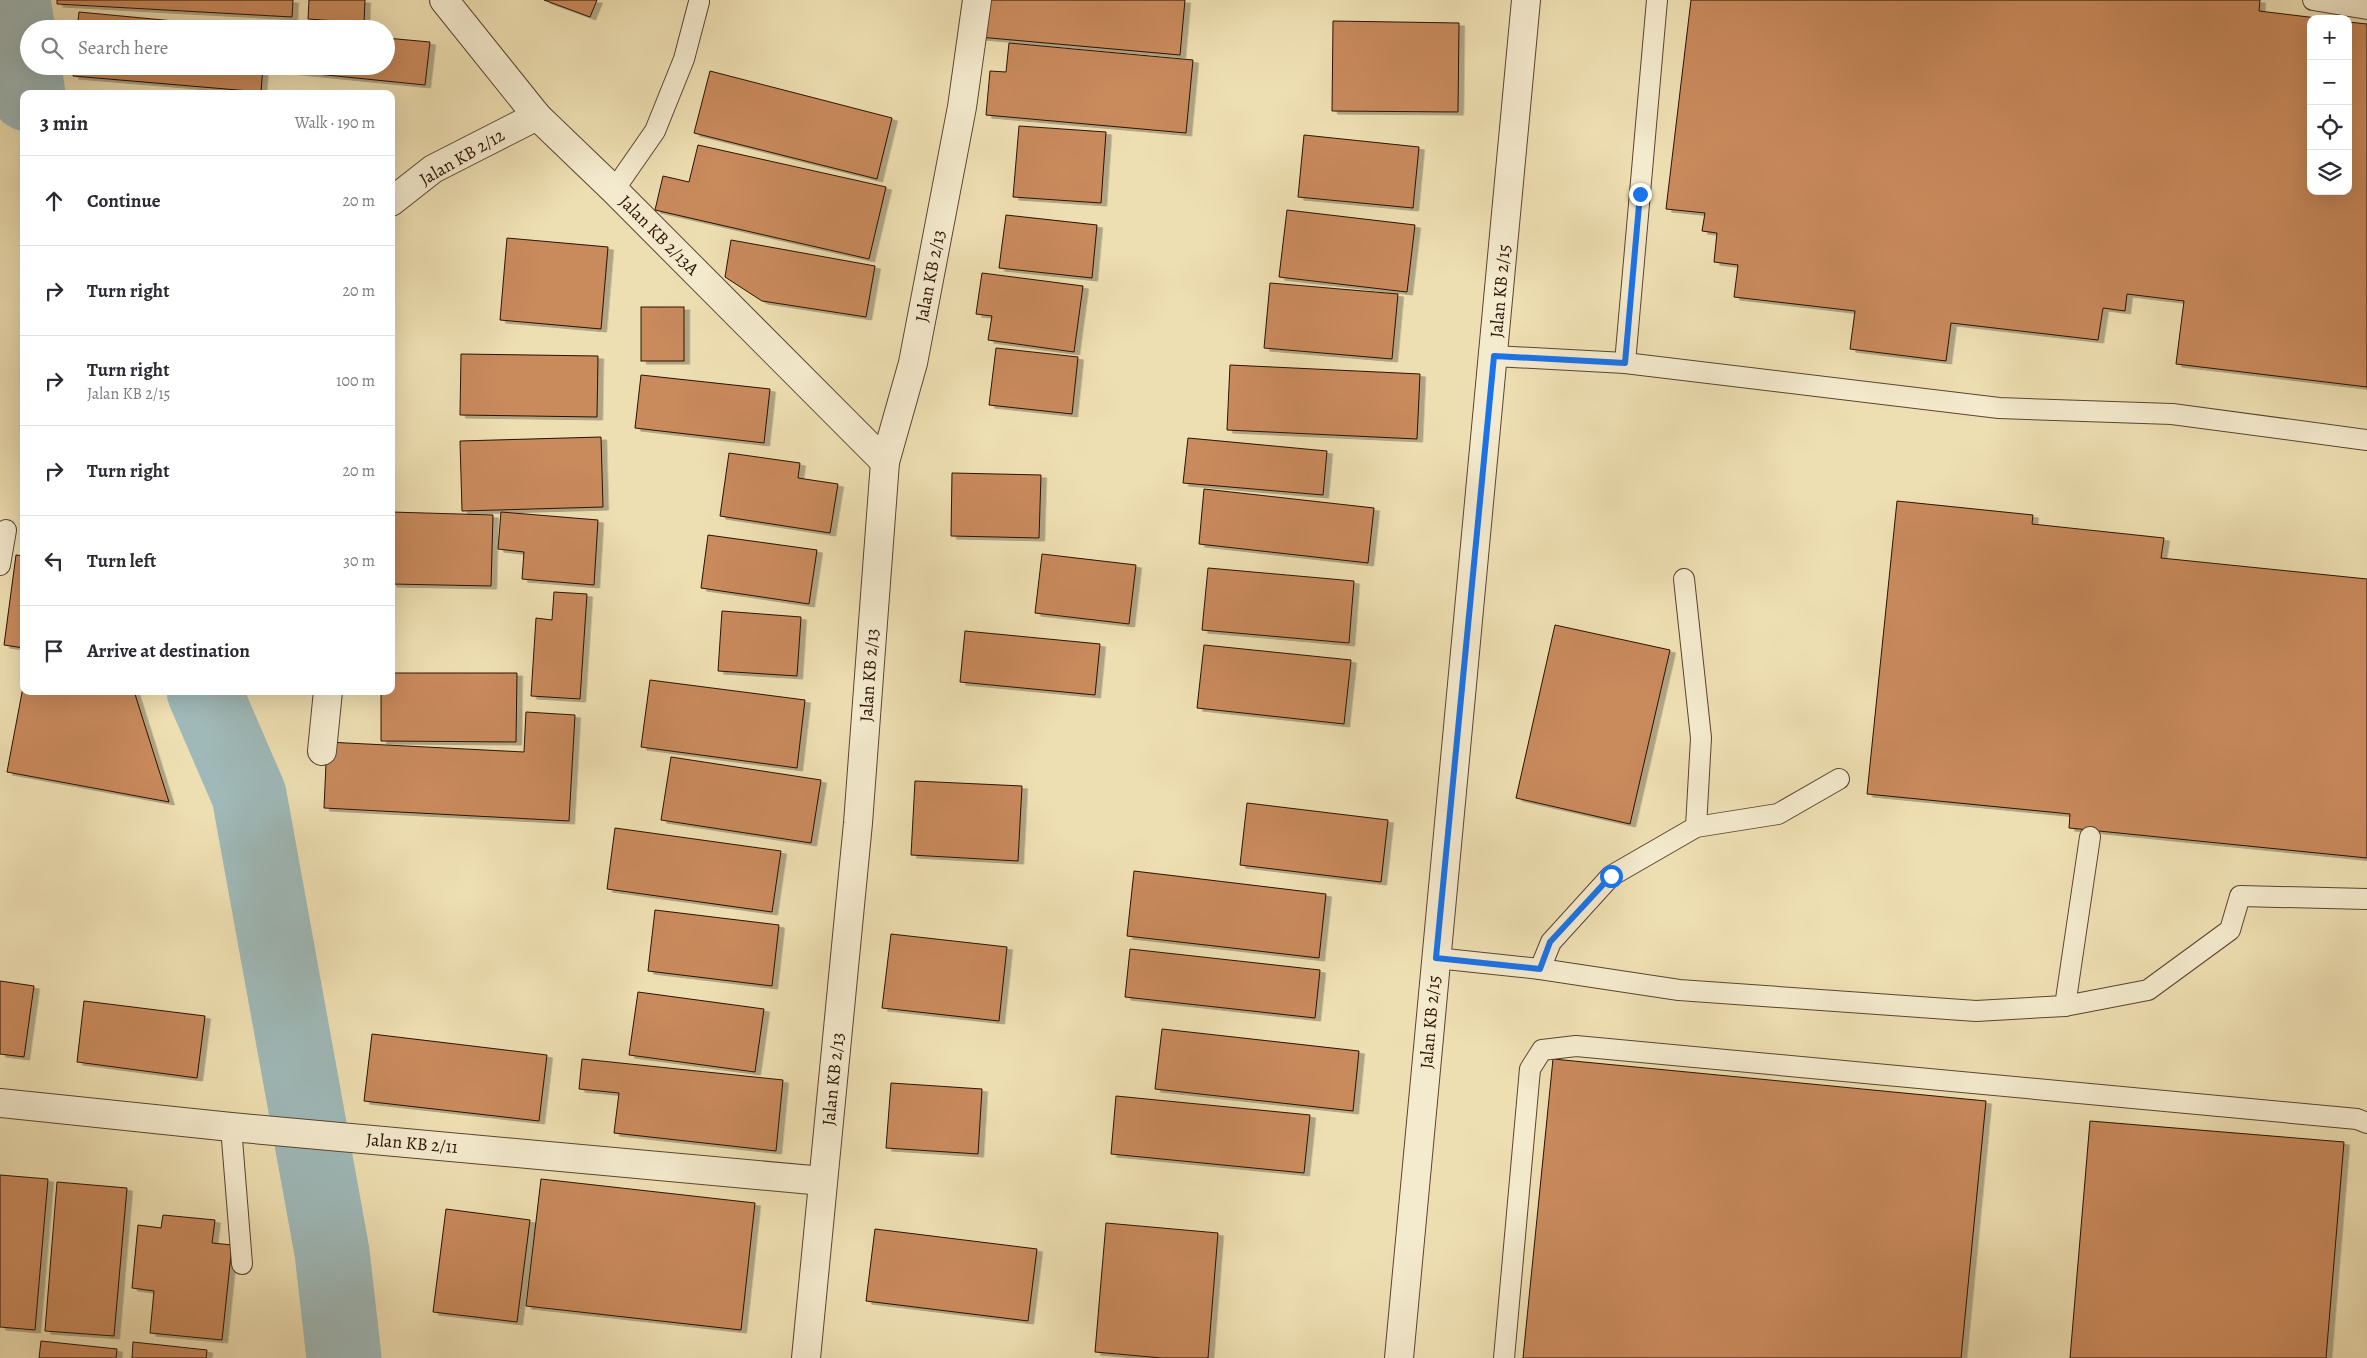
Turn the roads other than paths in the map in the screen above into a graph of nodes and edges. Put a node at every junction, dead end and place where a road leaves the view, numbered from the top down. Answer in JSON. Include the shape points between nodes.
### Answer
{"nodes":[{"id":1,"x":444,"y":0,"type":"edge"},
{"id":2,"x":977,"y":0,"type":"edge"},
{"id":3,"x":1526,"y":0,"type":"edge"},
{"id":4,"x":1657,"y":0,"type":"edge"},
{"id":5,"x":2314,"y":0,"type":"edge"},
{"id":6,"x":699,"y":2,"type":"dead end"},
{"id":7,"x":2367,"y":9,"type":"edge"},
{"id":8,"x":537,"y":116,"type":"junction"},
{"id":9,"x":614,"y":190,"type":"junction"},
{"id":10,"x":395,"y":199,"type":"edge"},
{"id":11,"x":1494,"y":356,"type":"junction"},
{"id":12,"x":1625,"y":363,"type":"junction"},
{"id":13,"x":2367,"y":440,"type":"edge"},
{"id":14,"x":885,"y":462,"type":"junction"},
{"id":15,"x":6,"y":530,"type":"dead end"},
{"id":16,"x":0,"y":565,"type":"edge"},
{"id":17,"x":1684,"y":579,"type":"dead end"},
{"id":18,"x":328,"y":695,"type":"edge"},
{"id":19,"x":322,"y":751,"type":"dead end"},
{"id":20,"x":1839,"y":779,"type":"dead end"},
{"id":21,"x":1696,"y":827,"type":"junction"},
{"id":22,"x":2090,"y":837,"type":"dead end"},
{"id":23,"x":2367,"y":899,"type":"edge"},
{"id":24,"x":1436,"y":958,"type":"junction"},
{"id":25,"x":1540,"y":969,"type":"junction"},
{"id":26,"x":2065,"y":1006,"type":"junction"},
{"id":27,"x":0,"y":1103,"type":"edge"},
{"id":28,"x":2367,"y":1123,"type":"edge"},
{"id":29,"x":240,"y":1128,"type":"junction"},
{"id":30,"x":823,"y":1181,"type":"junction"},
{"id":31,"x":242,"y":1264,"type":"dead end"},
{"id":32,"x":806,"y":1358,"type":"edge"},
{"id":33,"x":1399,"y":1358,"type":"edge"},
{"id":34,"x":1504,"y":1358,"type":"edge"}],
"edges":[{"from":1,"to":8,"type":"street","name":"Jalan KB 2/13A"},
{"from":2,"to":14,"type":"street","name":"Jalan KB 2/13","via":[[962,107],[913,363]]},
{"from":3,"to":11,"type":"street","name":"Jalan KB 2/15"},
{"from":4,"to":12,"type":"lane"},
{"from":5,"to":7,"type":"lane"},
{"from":6,"to":9,"type":"lane","via":[[684,59],[655,131]]},
{"from":8,"to":9,"type":"street","name":"Jalan KB 2/13A"},
{"from":8,"to":10,"type":"street","name":"Jalan KB 2/12","via":[[433,169]]},
{"from":9,"to":14,"type":"street","name":"Jalan KB 2/13A"},
{"from":11,"to":12,"type":"lane"},
{"from":11,"to":24,"type":"street","name":"Jalan KB 2/15"},
{"from":12,"to":13,"type":"lane","via":[[1999,408],[2172,414]]},
{"from":14,"to":30,"type":"street","name":"Jalan KB 2/13","via":[[858,823]]},
{"from":15,"to":16,"type":"lane"},
{"from":17,"to":21,"type":"lane","via":[[1701,738]]},
{"from":18,"to":19,"type":"street"},
{"from":20,"to":21,"type":"lane","via":[[1778,814]]},
{"from":21,"to":25,"type":"lane","via":[[1611,876],[1550,942]]},
{"from":22,"to":26,"type":"lane"},
{"from":23,"to":26,"type":"lane","via":[[2240,896],[2230,930],[2148,990]]},
{"from":24,"to":25,"type":"lane"},
{"from":24,"to":33,"type":"street","name":"Jalan KB 2/15"},
{"from":25,"to":26,"type":"lane","via":[[1680,990],[1976,1011]]},
{"from":27,"to":29,"type":"street","name":"Jalan KB 2/11"},
{"from":28,"to":34,"type":"lane","via":[[2347,1118],[1576,1046],[1542,1050],[1530,1069]]},
{"from":29,"to":30,"type":"street","name":"Jalan KB 2/11"},
{"from":29,"to":31,"type":"lane"},
{"from":30,"to":32,"type":"street","name":"Jalan KB 2/13"}]}
